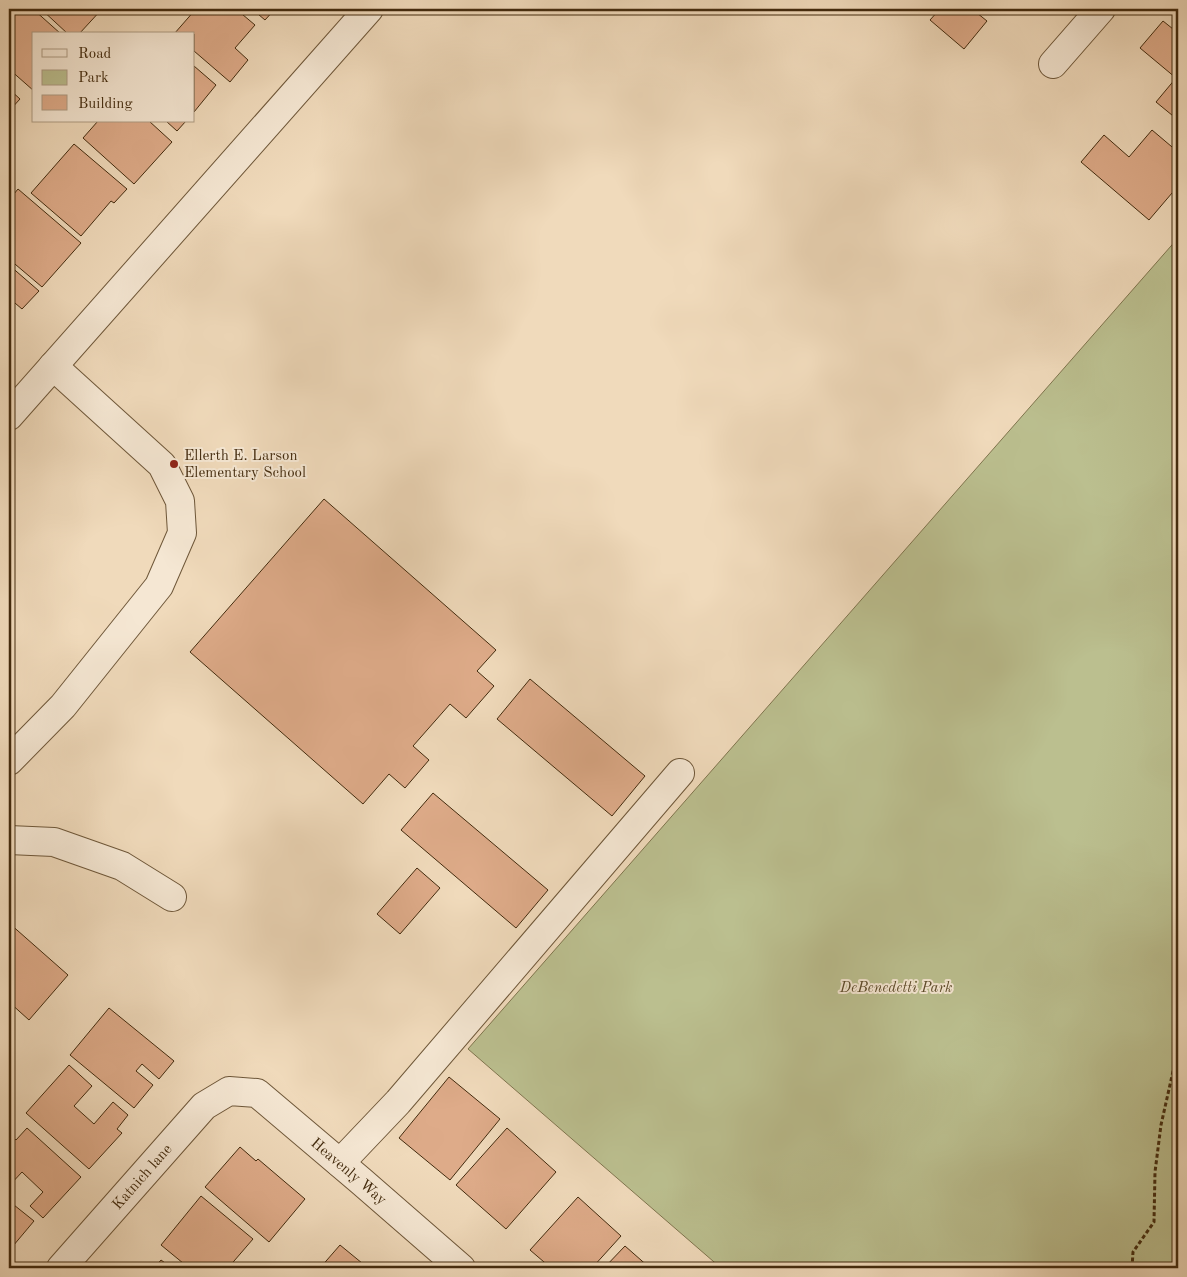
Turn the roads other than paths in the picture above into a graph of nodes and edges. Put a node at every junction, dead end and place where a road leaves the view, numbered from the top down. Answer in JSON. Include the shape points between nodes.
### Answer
{"nodes":[{"id":1,"x":369,"y":9,"type":"edge"},
{"id":2,"x":1101,"y":9,"type":"edge"},
{"id":3,"x":1053,"y":64,"type":"dead end"},
{"id":4,"x":53,"y":366,"type":"junction"},
{"id":5,"x":9,"y":416,"type":"edge"},
{"id":6,"x":9,"y":760,"type":"edge"},
{"id":7,"x":680,"y":774,"type":"dead end"},
{"id":8,"x":9,"y":840,"type":"edge"},
{"id":9,"x":172,"y":897,"type":"dead end"},
{"id":10,"x":229,"y":1091,"type":"joint"},
{"id":11,"x":340,"y":1163,"type":"junction"},
{"id":12,"x":61,"y":1268,"type":"edge"},
{"id":13,"x":461,"y":1268,"type":"edge"}],
"edges":[{"from":1,"to":4,"type":"street"},
{"from":2,"to":3,"type":"street"},
{"from":4,"to":5,"type":"street"},
{"from":4,"to":6,"type":"street","via":[[162,465],[180,501],[182,533],[159,586],[63,706]]},
{"from":7,"to":11,"type":"street","via":[[398,1102]]},
{"from":8,"to":9,"type":"street","via":[[54,842],[122,866]]},
{"from":10,"to":11,"type":"street","name":"Heavenly Way","via":[[258,1093]]},
{"from":10,"to":12,"type":"street","name":"Katnich lane","via":[[204,1106]]},
{"from":11,"to":13,"type":"street","name":"Heavenly Way"}]}
